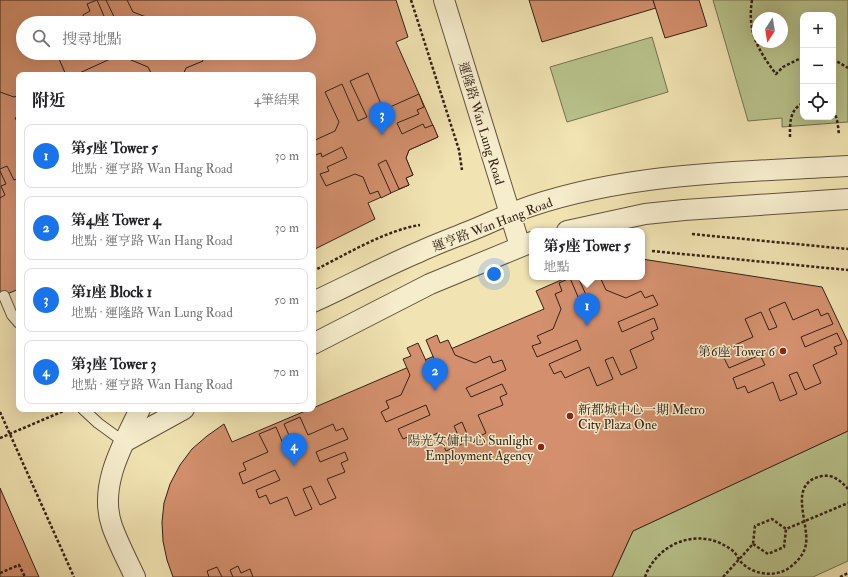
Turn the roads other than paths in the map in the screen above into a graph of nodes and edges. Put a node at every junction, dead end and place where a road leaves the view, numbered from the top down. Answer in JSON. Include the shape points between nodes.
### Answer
{"nodes":[{"id":1,"x":444,"y":0,"type":"edge"},
{"id":2,"x":848,"y":166,"type":"edge"},
{"id":3,"x":848,"y":199,"type":"edge"},
{"id":4,"x":510,"y":214,"type":"junction"},
{"id":5,"x":581,"y":228,"type":"edge"},
{"id":6,"x":526,"y":244,"type":"edge"},
{"id":7,"x":4,"y":296,"type":"dead end"},
{"id":8,"x":316,"y":301,"type":"edge"},
{"id":9,"x":16,"y":320,"type":"edge"},
{"id":10,"x":316,"y":342,"type":"edge"},
{"id":11,"x":86,"y":412,"type":"edge"},
{"id":12,"x":139,"y":412,"type":"edge"},
{"id":13,"x":179,"y":412,"type":"edge"},
{"id":14,"x":124,"y":442,"type":"junction"},
{"id":15,"x":135,"y":577,"type":"edge"}],
"edges":[{"from":1,"to":4,"type":"street","name":"運隆路 Wan Lung Road"},
{"from":2,"to":4,"type":"street","name":"運亨路 Wan Hang Road","via":[[639,181],[558,198]]},
{"from":3,"to":5,"type":"street","via":[[684,210],[638,216]]},
{"from":4,"to":6,"type":"street","name":"運隆路 Wan Lung Road"},
{"from":4,"to":8,"type":"street","name":"運亨路 Wan Hang Road"},
{"from":6,"to":10,"type":"street","via":[[430,284]]},
{"from":7,"to":9,"type":"lane"},
{"from":11,"to":14,"type":"lane"},
{"from":12,"to":14,"type":"street"},
{"from":13,"to":14,"type":"street"},
{"from":14,"to":15,"type":"street","via":[[109,486],[108,506],[112,525]]}]}
